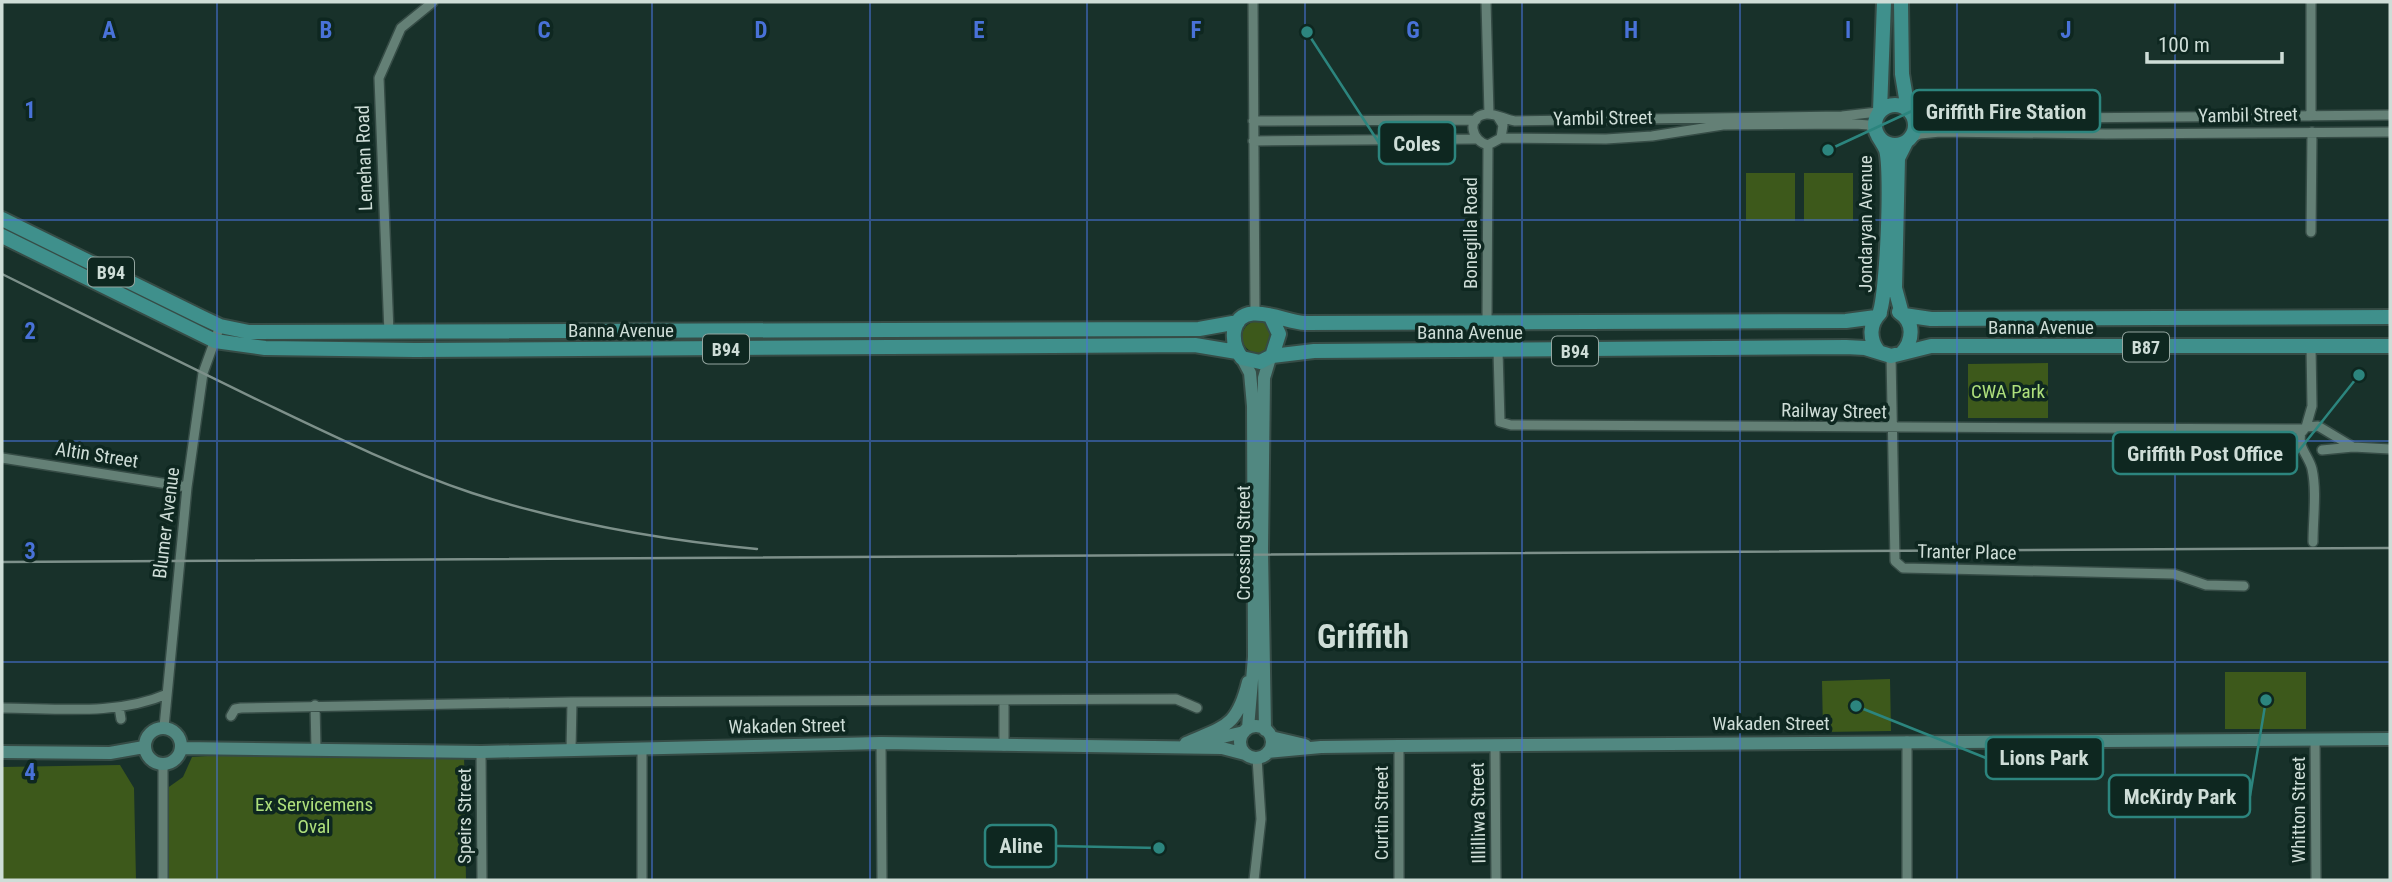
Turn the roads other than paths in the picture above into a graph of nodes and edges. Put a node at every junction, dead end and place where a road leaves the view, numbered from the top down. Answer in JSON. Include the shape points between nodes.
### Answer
{"nodes":[{"id":1,"x":433,"y":2,"type":"edge"},
{"id":2,"x":1253,"y":2,"type":"edge"},
{"id":3,"x":1486,"y":2,"type":"edge"},
{"id":4,"x":1884,"y":2,"type":"edge"},
{"id":5,"x":1901,"y":2,"type":"edge"},
{"id":6,"x":2311,"y":2,"type":"edge"},
{"id":7,"x":1879,"y":111,"type":"junction"},
{"id":8,"x":1910,"y":111,"type":"junction"},
{"id":9,"x":2390,"y":115,"type":"edge"},
{"id":10,"x":1494,"y":116,"type":"junction"},
{"id":11,"x":2311,"y":116,"type":"junction"},
{"id":12,"x":2107,"y":118,"type":"junction"},
{"id":13,"x":1476,"y":120,"type":"junction"},
{"id":14,"x":1648,"y":120,"type":"junction"},
{"id":15,"x":1253,"y":121,"type":"junction"},
{"id":16,"x":1705,"y":129,"type":"junction"},
{"id":17,"x":2312,"y":132,"type":"junction"},
{"id":18,"x":2390,"y":132,"type":"edge"},
{"id":19,"x":1877,"y":134,"type":"junction"},
{"id":20,"x":2106,"y":134,"type":"junction"},
{"id":21,"x":1501,"y":138,"type":"junction"},
{"id":22,"x":1475,"y":139,"type":"junction"},
{"id":23,"x":1907,"y":140,"type":"junction"},
{"id":24,"x":1253,"y":141,"type":"junction"},
{"id":25,"x":1488,"y":145,"type":"junction"},
{"id":26,"x":2,"y":219,"type":"edge"},
{"id":27,"x":2311,"y":232,"type":"dead end"},
{"id":28,"x":2,"y":236,"type":"edge"},
{"id":29,"x":1255,"y":312,"type":"junction"},
{"id":30,"x":1877,"y":315,"type":"junction"},
{"id":31,"x":1903,"y":315,"type":"junction"},
{"id":32,"x":1271,"y":317,"type":"junction"},
{"id":33,"x":2390,"y":317,"type":"edge"},
{"id":34,"x":1488,"y":321,"type":"junction"},
{"id":35,"x":1238,"y":322,"type":"junction"},
{"id":36,"x":220,"y":326,"type":"junction"},
{"id":37,"x":389,"y":333,"type":"junction"},
{"id":38,"x":215,"y":341,"type":"junction"},
{"id":39,"x":2390,"y":346,"type":"edge"},
{"id":40,"x":2311,"y":347,"type":"junction"},
{"id":41,"x":390,"y":350,"type":"junction"},
{"id":42,"x":1497,"y":351,"type":"junction"},
{"id":43,"x":1890,"y":353,"type":"junction"},
{"id":44,"x":1239,"y":355,"type":"junction"},
{"id":45,"x":1271,"y":357,"type":"junction"},
{"id":46,"x":2312,"y":406,"type":"junction"},
{"id":47,"x":2239,"y":428,"type":"junction"},
{"id":48,"x":2305,"y":428,"type":"junction"},
{"id":49,"x":1892,"y":429,"type":"junction"},
{"id":50,"x":2323,"y":430,"type":"junction"},
{"id":51,"x":2353,"y":447,"type":"junction"},
{"id":52,"x":2303,"y":448,"type":"junction"},
{"id":53,"x":2390,"y":449,"type":"edge"},
{"id":54,"x":2322,"y":451,"type":"junction"},
{"id":55,"x":2,"y":458,"type":"edge"},
{"id":56,"x":2314,"y":479,"type":"junction"},
{"id":57,"x":187,"y":486,"type":"junction"},
{"id":58,"x":2313,"y":542,"type":"dead end"},
{"id":59,"x":2244,"y":586,"type":"dead end"},
{"id":60,"x":1254,"y":657,"type":"junction"},
{"id":61,"x":167,"y":694,"type":"junction"},
{"id":62,"x":1003,"y":700,"type":"junction"},
{"id":63,"x":572,"y":702,"type":"junction"},
{"id":64,"x":315,"y":705,"type":"junction"},
{"id":65,"x":119,"y":707,"type":"junction"},
{"id":66,"x":2,"y":708,"type":"edge"},
{"id":67,"x":1196,"y":708,"type":"dead end"},
{"id":68,"x":232,"y":716,"type":"dead end"},
{"id":69,"x":121,"y":719,"type":"dead end"},
{"id":70,"x":164,"y":727,"type":"junction"},
{"id":71,"x":1246,"y":730,"type":"junction"},
{"id":72,"x":1268,"y":733,"type":"junction"},
{"id":73,"x":2315,"y":739,"type":"junction"},
{"id":74,"x":2390,"y":739,"type":"edge"},
{"id":75,"x":1907,"y":741,"type":"junction"},
{"id":76,"x":881,"y":743,"type":"junction"},
{"id":77,"x":1186,"y":743,"type":"junction"},
{"id":78,"x":1495,"y":745,"type":"junction"},
{"id":79,"x":1004,"y":746,"type":"junction"},
{"id":80,"x":1156,"y":746,"type":"junction"},
{"id":81,"x":1399,"y":746,"type":"junction"},
{"id":82,"x":144,"y":747,"type":"junction"},
{"id":83,"x":1321,"y":747,"type":"junction"},
{"id":84,"x":181,"y":748,"type":"junction"},
{"id":85,"x":642,"y":748,"type":"junction"},
{"id":86,"x":316,"y":749,"type":"junction"},
{"id":87,"x":571,"y":749,"type":"junction"},
{"id":88,"x":2,"y":752,"type":"edge"},
{"id":89,"x":481,"y":752,"type":"junction"},
{"id":90,"x":1257,"y":755,"type":"junction"},
{"id":91,"x":163,"y":764,"type":"junction"},
{"id":92,"x":163,"y":880,"type":"edge"},
{"id":93,"x":482,"y":880,"type":"edge"},
{"id":94,"x":642,"y":880,"type":"edge"},
{"id":95,"x":882,"y":880,"type":"edge"},
{"id":96,"x":1254,"y":880,"type":"edge"},
{"id":97,"x":1399,"y":880,"type":"edge"},
{"id":98,"x":1496,"y":880,"type":"edge"},
{"id":99,"x":1908,"y":880,"type":"edge"},
{"id":100,"x":2316,"y":880,"type":"edge"}],
"edges":[{"from":1,"to":37,"type":"street","name":"Lenehan Road","via":[[401,28],[379,78]]},
{"from":2,"to":15,"type":"street"},
{"from":3,"to":10,"type":"street"},
{"from":4,"to":7,"type":"main road"},
{"from":5,"to":8,"type":"main road","via":[[1902,74]]},
{"from":6,"to":11,"type":"street"},
{"from":7,"to":8,"type":"main road","via":[[1892,105]]},
{"from":7,"to":14,"type":"street","name":"Yambil Street","via":[[1842,116]]},
{"from":7,"to":19,"type":"main road"},
{"from":8,"to":12,"type":"street","name":"Yambil Street","via":[[1933,119]]},
{"from":8,"to":23,"type":"main road","via":[[1915,127]]},
{"from":9,"to":11,"type":"street","name":"Yambil Street"},
{"from":10,"to":13,"type":"street"},
{"from":10,"to":14,"type":"street","name":"Yambil Street","via":[[1515,121]]},
{"from":10,"to":21,"type":"street","via":[[1503,125]]},
{"from":11,"to":12,"type":"street","name":"Yambil Street"},
{"from":12,"to":20,"type":"street"},
{"from":13,"to":15,"type":"street"},
{"from":13,"to":22,"type":"street","via":[[1472,129]]},
{"from":14,"to":16,"type":"street","name":"Yambil Street","via":[[1654,130]]},
{"from":15,"to":24,"type":"street"},
{"from":16,"to":19,"type":"street","name":"Yambil Street","via":[[1855,124],[1869,125]]},
{"from":16,"to":21,"type":"street","name":"Yambil Street","via":[[1606,139]]},
{"from":17,"to":18,"type":"street","name":"Yambil Street"},
{"from":17,"to":20,"type":"street","name":"Yambil Street"},
{"from":17,"to":27,"type":"street"},
{"from":19,"to":23,"type":"main road","via":[[1893,145]]},
{"from":19,"to":30,"type":"main road","name":"Jondaryan Avenue","via":[[1885,148],[1887,170],[1886,288]]},
{"from":20,"to":23,"type":"street","name":"Yambil Street","via":[[1940,132]]},
{"from":21,"to":25,"type":"street"},
{"from":22,"to":24,"type":"street"},
{"from":22,"to":25,"type":"street"},
{"from":23,"to":31,"type":"main road","name":"Jondaryan Avenue","via":[[1898,158],[1897,174],[1895,288]]},
{"from":24,"to":29,"type":"street"},
{"from":25,"to":34,"type":"street","name":"Bonegilla Road"},
{"from":26,"to":36,"type":"main road","number":"B94"},
{"from":28,"to":38,"type":"main road","number":"B94"},
{"from":29,"to":32,"type":"main road","number":"B94"},
{"from":29,"to":35,"type":"main road","number":"B94"},
{"from":30,"to":31,"type":"main road","number":"B87","via":[[1893,310]]},
{"from":30,"to":34,"type":"main road","name":"Banna Avenue","number":"B94","via":[[1846,321]]},
{"from":30,"to":43,"type":"main road","via":[[1871,334]]},
{"from":31,"to":33,"type":"main road","name":"Banna Avenue","number":"B87","via":[[1931,319]]},
{"from":31,"to":43,"type":"main road","via":[[1911,338]]},
{"from":32,"to":34,"type":"main road","name":"Banna Avenue","number":"B94","via":[[1305,323]]},
{"from":32,"to":45,"type":"main road","via":[[1279,334]]},
{"from":35,"to":37,"type":"main road","name":"Banna Avenue","number":"B94","via":[[1199,329]]},
{"from":35,"to":44,"type":"main road","via":[[1234,336]]},
{"from":36,"to":37,"type":"main road","name":"Banna Avenue","number":"B94","via":[[257,332]]},
{"from":36,"to":38,"type":"street","name":"Blumer Avenue"},
{"from":37,"to":41,"type":"main road"},
{"from":38,"to":41,"type":"main road","name":"Banna Avenue","number":"B94","via":[[265,348]]},
{"from":38,"to":57,"type":"street","name":"Blumer Avenue","via":[[203,373]]},
{"from":39,"to":40,"type":"main road","name":"Banna Avenue","number":"B87"},
{"from":40,"to":43,"type":"main road","name":"Banna Avenue","number":"B87","via":[[1931,346]]},
{"from":40,"to":46,"type":"street"},
{"from":41,"to":44,"type":"main road","name":"Banna Avenue","number":"B94","via":[[1195,345]]},
{"from":42,"to":43,"type":"main road","name":"Banna Avenue","number":"B94","via":[[1846,347]]},
{"from":42,"to":45,"type":"main road","name":"Banna Avenue","number":"B94","via":[[1314,351]]},
{"from":42,"to":49,"type":"street","name":"Railway Street","via":[[1497,412],[1500,422],[1511,425]]},
{"from":43,"to":49,"type":"street","name":"Tranter Place"},
{"from":44,"to":45,"type":"main road","number":"B94","via":[[1255,363]]},
{"from":44,"to":60,"type":"main road","name":"Crossing Street","via":[[1252,387]]},
{"from":45,"to":72,"type":"main road","name":"Crossing Street","via":[[1264,372],[1262,550]]},
{"from":46,"to":48,"type":"street"},
{"from":46,"to":50,"type":"street"},
{"from":47,"to":48,"type":"street","name":"Railway Street"},
{"from":47,"to":49,"type":"street","name":"Railway Street"},
{"from":47,"to":52,"type":"street","name":"Railway Street","via":[[2280,435]]},
{"from":48,"to":50,"type":"street","name":"Railway Street"},
{"from":48,"to":52,"type":"street"},
{"from":49,"to":59,"type":"street","name":"Tranter Place","via":[[1895,561],[1903,568],[2174,574],[2206,585]]},
{"from":50,"to":51,"type":"street"},
{"from":50,"to":54,"type":"street","via":[[2327,442]]},
{"from":51,"to":53,"type":"street"},
{"from":51,"to":54,"type":"street"},
{"from":52,"to":54,"type":"street","name":"Railway Street"},
{"from":52,"to":56,"type":"street"},
{"from":54,"to":56,"type":"street"},
{"from":55,"to":57,"type":"street","name":"Altin Street"},
{"from":56,"to":58,"type":"street"},
{"from":57,"to":61,"type":"street","name":"Blumer Avenue"},
{"from":60,"to":71,"type":"main road","name":"Crossing Street"},
{"from":60,"to":77,"type":"main road","name":"Crossing Street","via":[[1241,709],[1233,720]]},
{"from":61,"to":65,"type":"street","via":[[143,705]]},
{"from":61,"to":70,"type":"street","name":"Blumer Avenue"},
{"from":62,"to":63,"type":"street","name":"Wakaden Street"},
{"from":62,"to":67,"type":"street","name":"Wakaden Street","via":[[1177,699]]},
{"from":62,"to":79,"type":"street"},
{"from":63,"to":64,"type":"street","name":"Wakaden Street"},
{"from":63,"to":87,"type":"street"},
{"from":64,"to":68,"type":"street","name":"Wakaden Street","via":[[241,708]]},
{"from":64,"to":86,"type":"street"},
{"from":65,"to":66,"type":"street"},
{"from":65,"to":69,"type":"street"},
{"from":70,"to":82,"type":"main road","via":[[150,732]]},
{"from":70,"to":84,"type":"main road","via":[[178,736]]},
{"from":71,"to":72,"type":"main road","name":"Wakaden Street"},
{"from":71,"to":77,"type":"main road","name":"Wakaden Street","via":[[1217,740]]},
{"from":71,"to":90,"type":"main road","name":"Crossing Street","via":[[1240,741]]},
{"from":72,"to":83,"type":"main road","name":"Wakaden Street"},
{"from":72,"to":90,"type":"main road","name":"Crossing Street"},
{"from":73,"to":74,"type":"main road","name":"Wakaden Street"},
{"from":73,"to":75,"type":"main road","name":"Wakaden Street"},
{"from":73,"to":100,"type":"street","name":"Whitton Street"},
{"from":75,"to":78,"type":"main road","name":"Wakaden Street"},
{"from":75,"to":99,"type":"street"},
{"from":76,"to":79,"type":"main road","name":"Wakaden Street"},
{"from":76,"to":85,"type":"main road","name":"Wakaden Street"},
{"from":76,"to":95,"type":"street"},
{"from":77,"to":80,"type":"main road","name":"Wakaden Street"},
{"from":78,"to":81,"type":"main road","name":"Wakaden Street"},
{"from":78,"to":98,"type":"street","name":"Illilliwa Street"},
{"from":79,"to":80,"type":"main road","name":"Wakaden Street"},
{"from":80,"to":90,"type":"main road","name":"Wakaden Street","via":[[1222,748]]},
{"from":81,"to":83,"type":"main road","name":"Wakaden Street"},
{"from":81,"to":97,"type":"street","name":"Curtin Street"},
{"from":82,"to":88,"type":"main road","via":[[110,753]]},
{"from":82,"to":91,"type":"main road","via":[[148,758]]},
{"from":83,"to":90,"type":"main road","name":"Wakaden Street"},
{"from":84,"to":86,"type":"main road","name":"Wakaden Street"},
{"from":84,"to":91,"type":"main road","via":[[173,761]]},
{"from":85,"to":87,"type":"main road","name":"Wakaden Street"},
{"from":85,"to":94,"type":"street"},
{"from":86,"to":89,"type":"main road","name":"Wakaden Street"},
{"from":87,"to":89,"type":"main road","name":"Wakaden Street"},
{"from":89,"to":93,"type":"street","name":"Speirs Street"},
{"from":90,"to":96,"type":"street","via":[[1261,819]]},
{"from":91,"to":92,"type":"street"}]}
